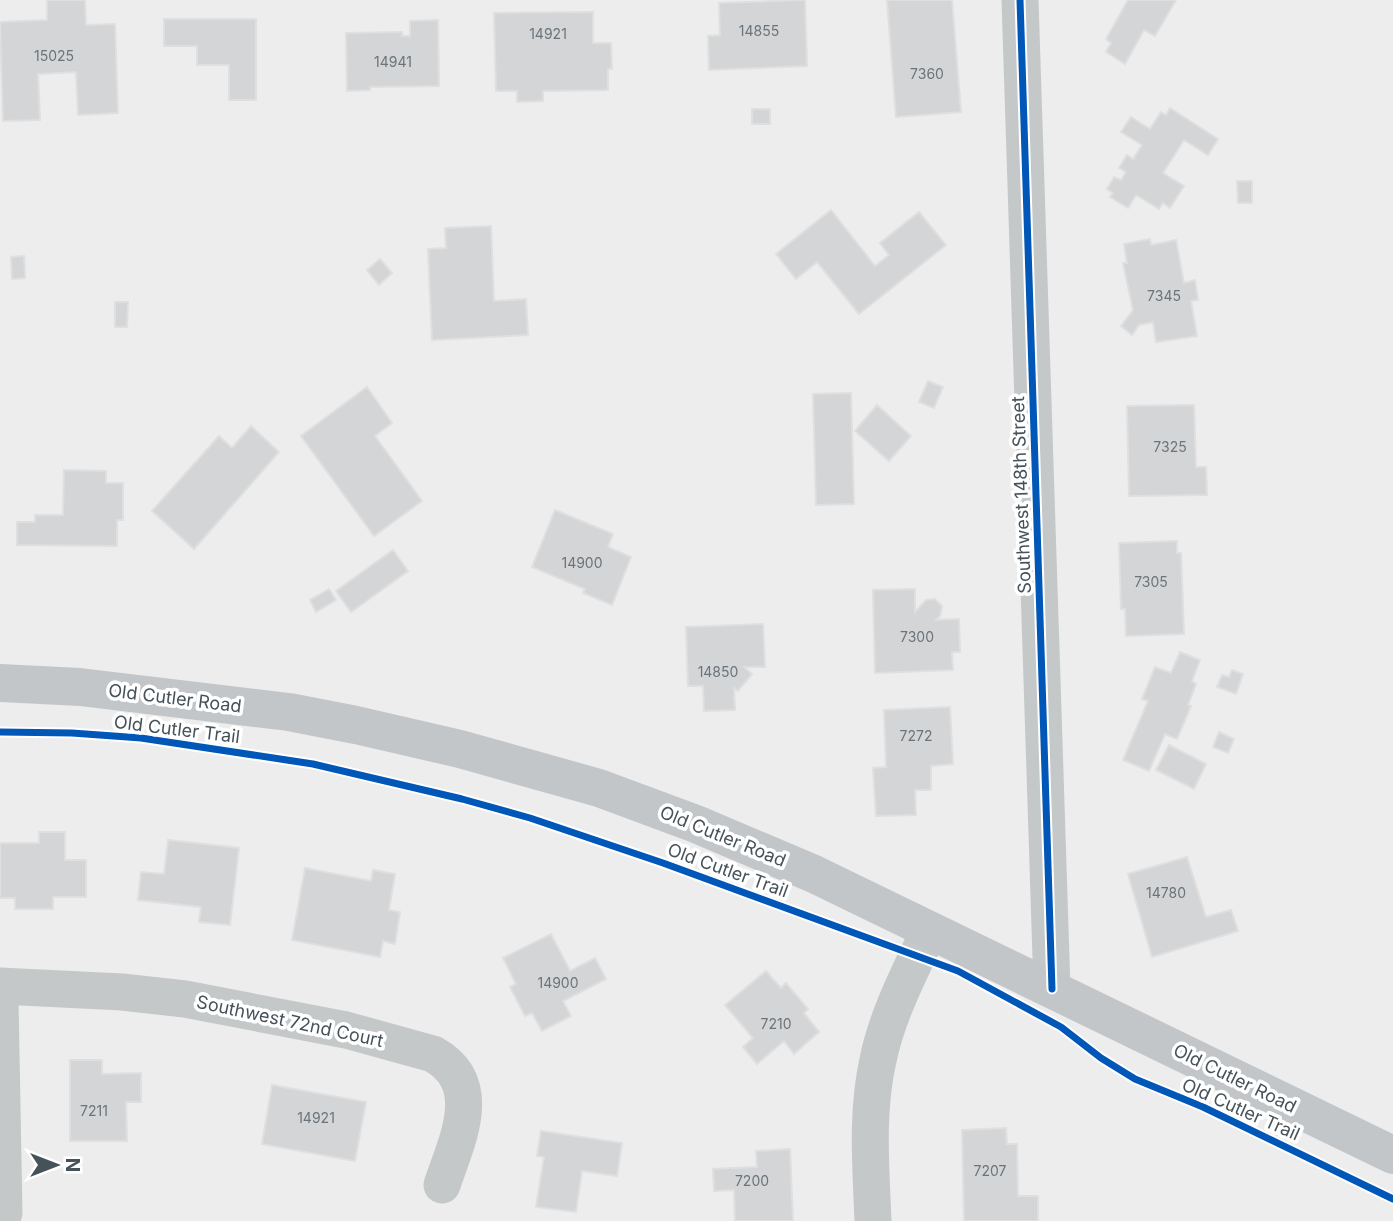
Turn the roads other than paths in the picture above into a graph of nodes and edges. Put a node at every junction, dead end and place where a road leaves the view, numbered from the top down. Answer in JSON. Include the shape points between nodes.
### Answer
{"nodes":[{"id":1,"x":1020,"y":0,"type":"edge"},
{"id":2,"x":0,"y":683,"type":"edge"},
{"id":3,"x":929,"y":931,"type":"junction"},
{"id":4,"x":0,"y":986,"type":"edge"},
{"id":5,"x":1052,"y":989,"type":"junction"},
{"id":6,"x":0,"y":1001,"type":"edge"},
{"id":7,"x":1393,"y":1155,"type":"edge"},
{"id":8,"x":442,"y":1185,"type":"dead end"},
{"id":9,"x":5,"y":1213,"type":"dead end"},
{"id":10,"x":873,"y":1221,"type":"edge"}],
"edges":[{"from":1,"to":5,"type":"street","name":"Southwest 148th Street"},
{"from":2,"to":3,"type":"main road","name":"Old Cutler Road","via":[[101,689],[289,712],[508,761],[696,824],[814,874]]},
{"from":3,"to":5,"type":"main road","name":"Old Cutler Road"},
{"from":3,"to":10,"type":"street","via":[[892,1014],[877,1061],[871,1122]]},
{"from":4,"to":8,"type":"street","name":"Southwest 72nd Court","via":[[185,999],[346,1030],[433,1054],[457,1079],[465,1112]]},
{"from":5,"to":7,"type":"main road","name":"Old Cutler Road"},
{"from":6,"to":9,"type":"street"}]}
